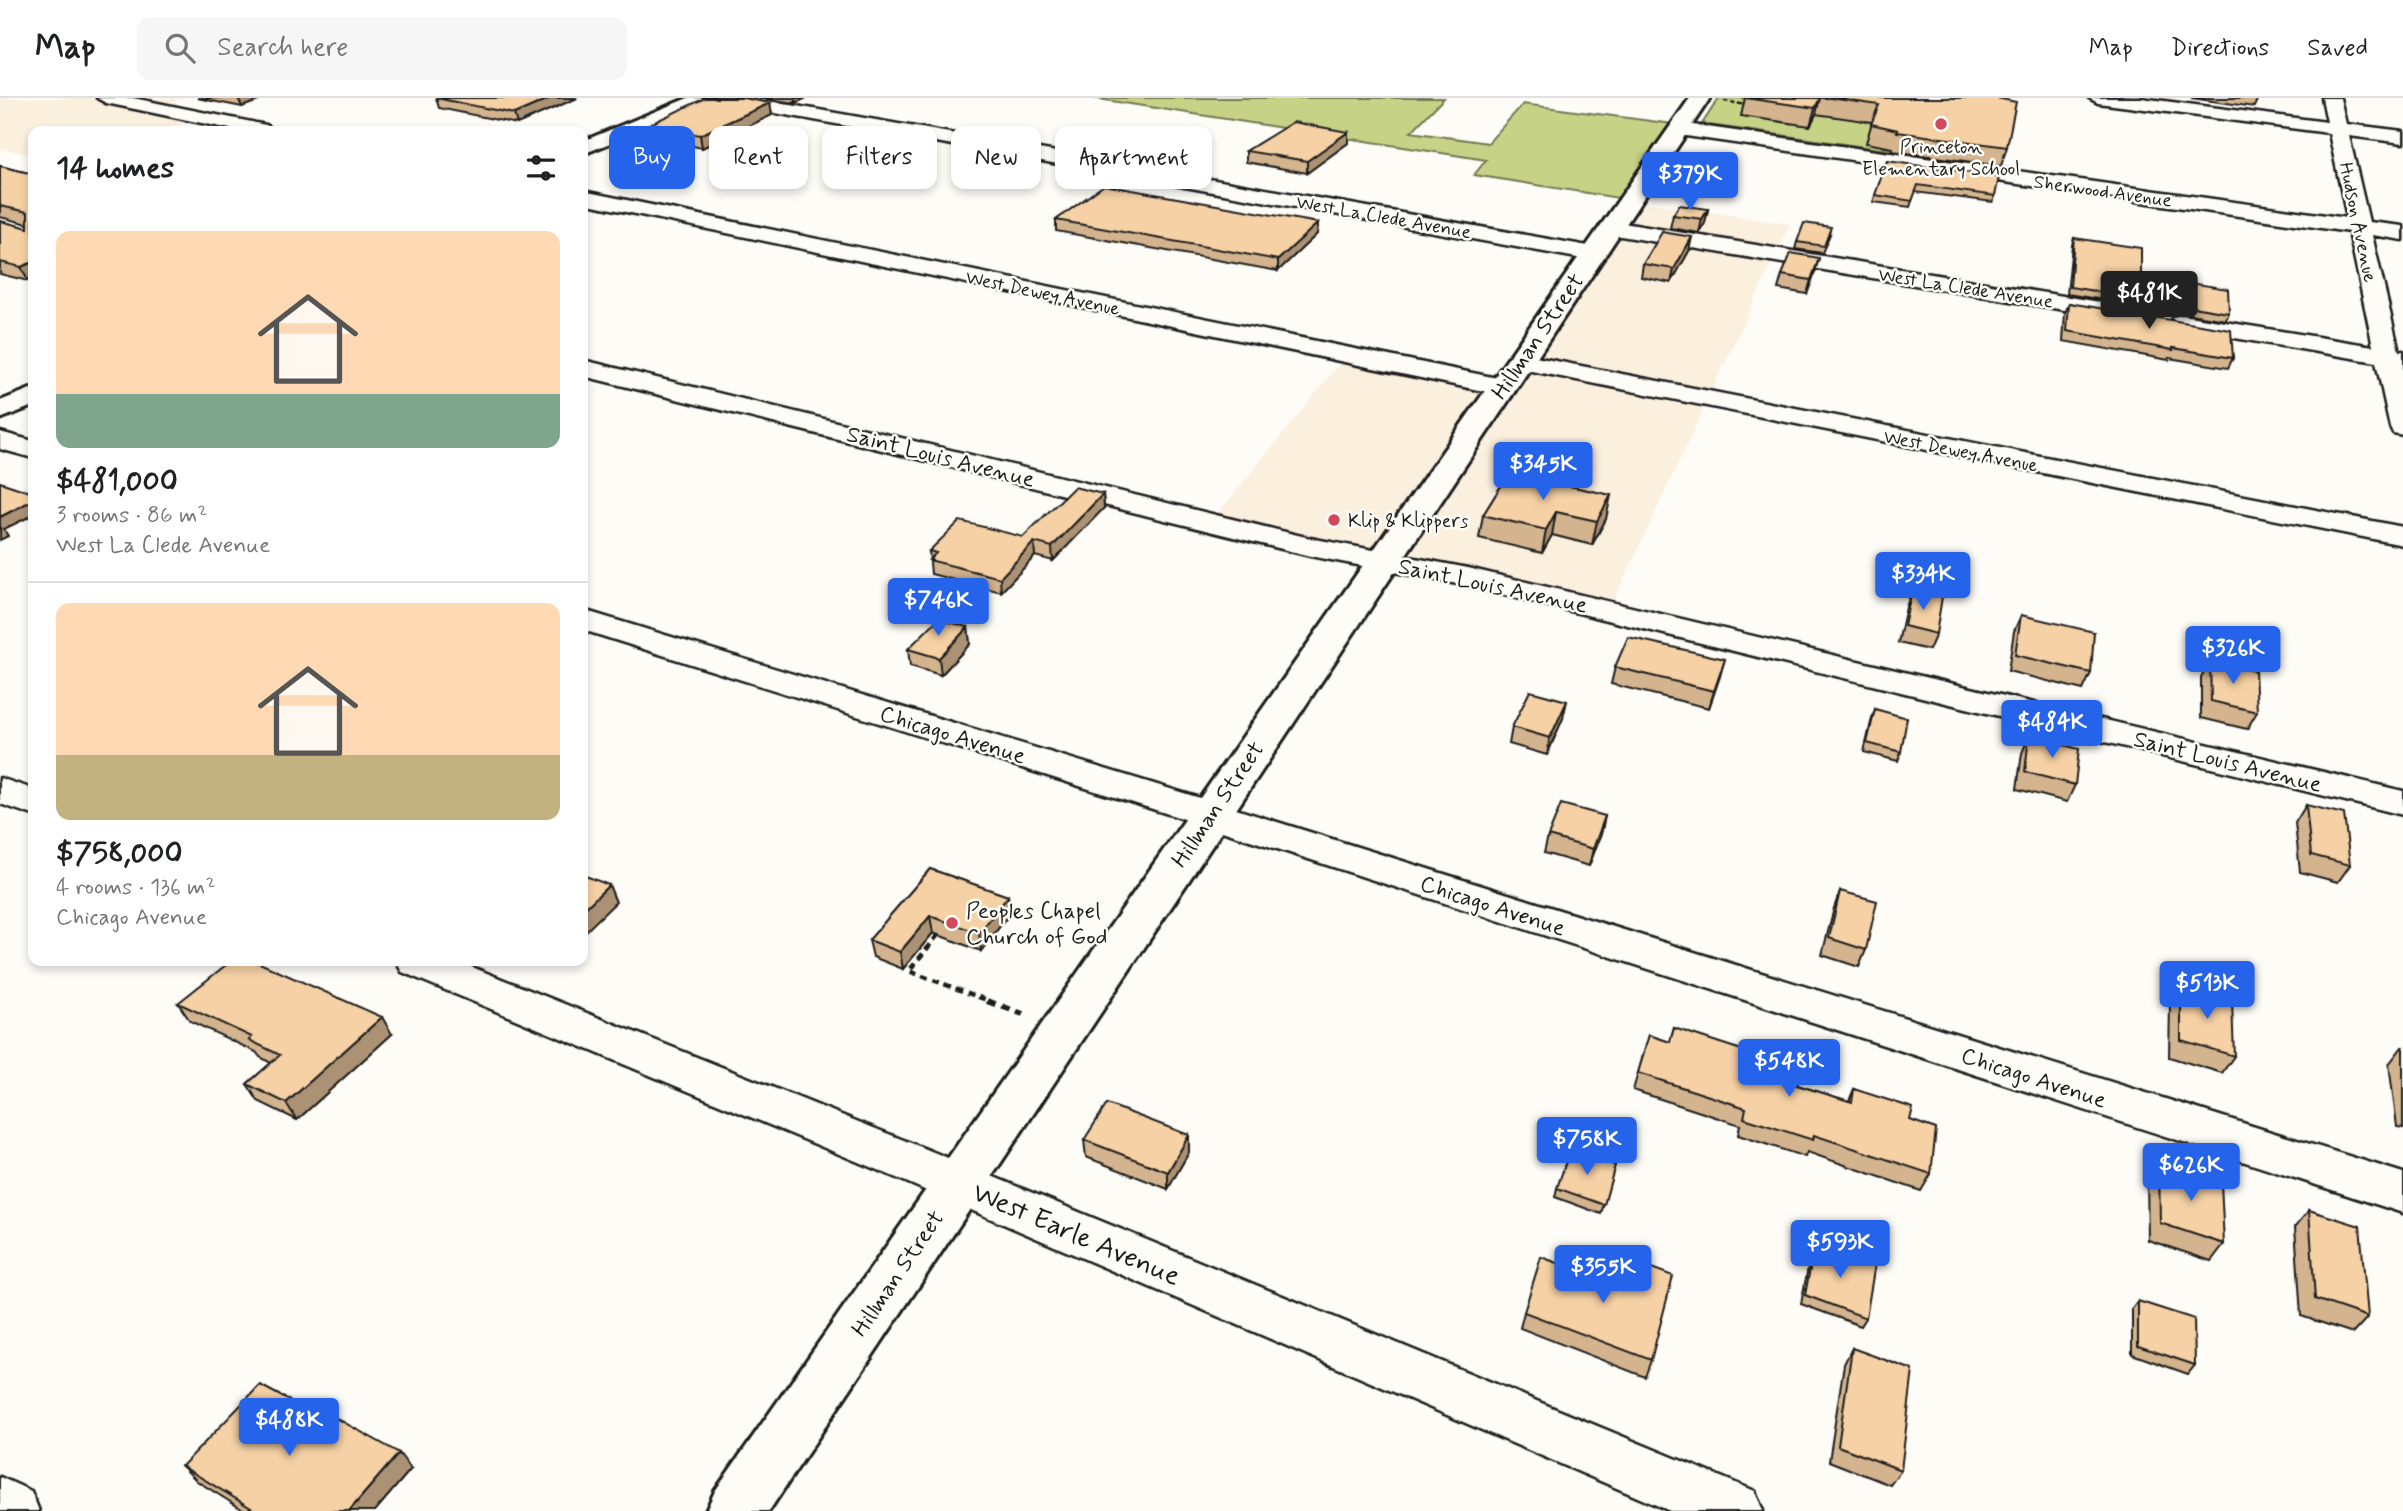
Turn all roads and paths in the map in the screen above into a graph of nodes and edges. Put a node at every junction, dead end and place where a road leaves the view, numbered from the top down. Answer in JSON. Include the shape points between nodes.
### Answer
{"nodes":[{"id":1,"x":106,"y":98,"type":"edge"},
{"id":2,"x":705,"y":98,"type":"edge"},
{"id":3,"x":720,"y":98,"type":"edge"},
{"id":4,"x":2098,"y":98,"type":"edge"},
{"id":5,"x":2332,"y":98,"type":"edge"},
{"id":6,"x":1708,"y":99,"type":"edge"},
{"id":7,"x":1748,"y":105,"type":"dead end"},
{"id":8,"x":243,"y":126,"type":"edge"},
{"id":9,"x":1679,"y":129,"type":"junction"},
{"id":10,"x":2338,"y":129,"type":"junction"},
{"id":11,"x":2403,"y":137,"type":"edge"},
{"id":12,"x":588,"y":146,"type":"edge"},
{"id":13,"x":588,"y":198,"type":"edge"},
{"id":14,"x":2360,"y":226,"type":"junction"},
{"id":15,"x":1611,"y":228,"type":"junction"},
{"id":16,"x":2403,"y":233,"type":"edge"},
{"id":17,"x":1594,"y":254,"type":"junction"},
{"id":18,"x":2395,"y":358,"type":"edge"},
{"id":19,"x":1520,"y":362,"type":"junction"},
{"id":20,"x":588,"y":369,"type":"edge"},
{"id":21,"x":1502,"y":387,"type":"junction"},
{"id":22,"x":28,"y":398,"type":"edge"},
{"id":23,"x":0,"y":411,"type":"edge"},
{"id":24,"x":2403,"y":427,"type":"edge"},
{"id":25,"x":0,"y":440,"type":"edge"},
{"id":26,"x":28,"y":448,"type":"edge"},
{"id":27,"x":2403,"y":536,"type":"edge"},
{"id":28,"x":1384,"y":561,"type":"junction"},
{"id":29,"x":588,"y":622,"type":"edge"},
{"id":30,"x":0,"y":790,"type":"edge"},
{"id":31,"x":28,"y":801,"type":"edge"},
{"id":32,"x":2403,"y":803,"type":"edge"},
{"id":33,"x":1210,"y":814,"type":"junction"},
{"id":34,"x":939,"y":935,"type":"edge"},
{"id":35,"x":428,"y":966,"type":"edge"},
{"id":36,"x":1024,"y":1014,"type":"dead end"},
{"id":37,"x":958,"y":1183,"type":"junction"},
{"id":38,"x":2403,"y":1194,"type":"edge"},
{"id":39,"x":0,"y":1504,"type":"edge"},
{"id":40,"x":12,"y":1511,"type":"edge"},
{"id":41,"x":734,"y":1511,"type":"edge"},
{"id":42,"x":1735,"y":1511,"type":"edge"}],
"edges":[{"from":1,"to":8,"type":"street"},
{"from":2,"to":12,"type":"street"},
{"from":3,"to":17,"type":"street","name":"West La Clede Avenue"},
{"from":4,"to":10,"type":"street"},
{"from":5,"to":10,"type":"street","name":"Hudson Avenue"},
{"from":6,"to":7,"type":"path"},
{"from":6,"to":9,"type":"street","name":"Hillman Street"},
{"from":9,"to":14,"type":"street","name":"Sherwood Avenue"},
{"from":9,"to":15,"type":"street","name":"Hillman Street"},
{"from":10,"to":11,"type":"street"},
{"from":10,"to":14,"type":"street","name":"Hudson Avenue"},
{"from":13,"to":21,"type":"street","name":"West Dewey Avenue"},
{"from":14,"to":16,"type":"street","name":"Sherwood Avenue"},
{"from":14,"to":18,"type":"street","name":"Hudson Avenue"},
{"from":15,"to":17,"type":"street","name":"Hillman Street"},
{"from":15,"to":18,"type":"street","name":"West La Clede Avenue"},
{"from":17,"to":19,"type":"street","name":"Hillman Street"},
{"from":18,"to":24,"type":"street","name":"Hudson Avenue"},
{"from":19,"to":21,"type":"street","name":"Hillman Street"},
{"from":19,"to":27,"type":"street","name":"West Dewey Avenue"},
{"from":20,"to":28,"type":"street","name":"Saint Louis Avenue","via":[[1297,544]]},
{"from":21,"to":28,"type":"street","name":"Hillman Street"},
{"from":22,"to":23,"type":"street"},
{"from":25,"to":26,"type":"street"},
{"from":28,"to":32,"type":"street","name":"Saint Louis Avenue","via":[[1468,577]]},
{"from":28,"to":33,"type":"street","name":"Hillman Street"},
{"from":29,"to":33,"type":"street","name":"Chicago Avenue"},
{"from":30,"to":31,"type":"street"},
{"from":33,"to":37,"type":"street","name":"Hillman Street"},
{"from":33,"to":38,"type":"street","name":"Chicago Avenue"},
{"from":34,"to":36,"type":"path","via":[[909,971]]},
{"from":35,"to":37,"type":"street","name":"West Earle Avenue"},
{"from":37,"to":41,"type":"street","name":"Hillman Street"},
{"from":37,"to":42,"type":"street","name":"West Earle Avenue"},
{"from":39,"to":40,"type":"street"}]}
